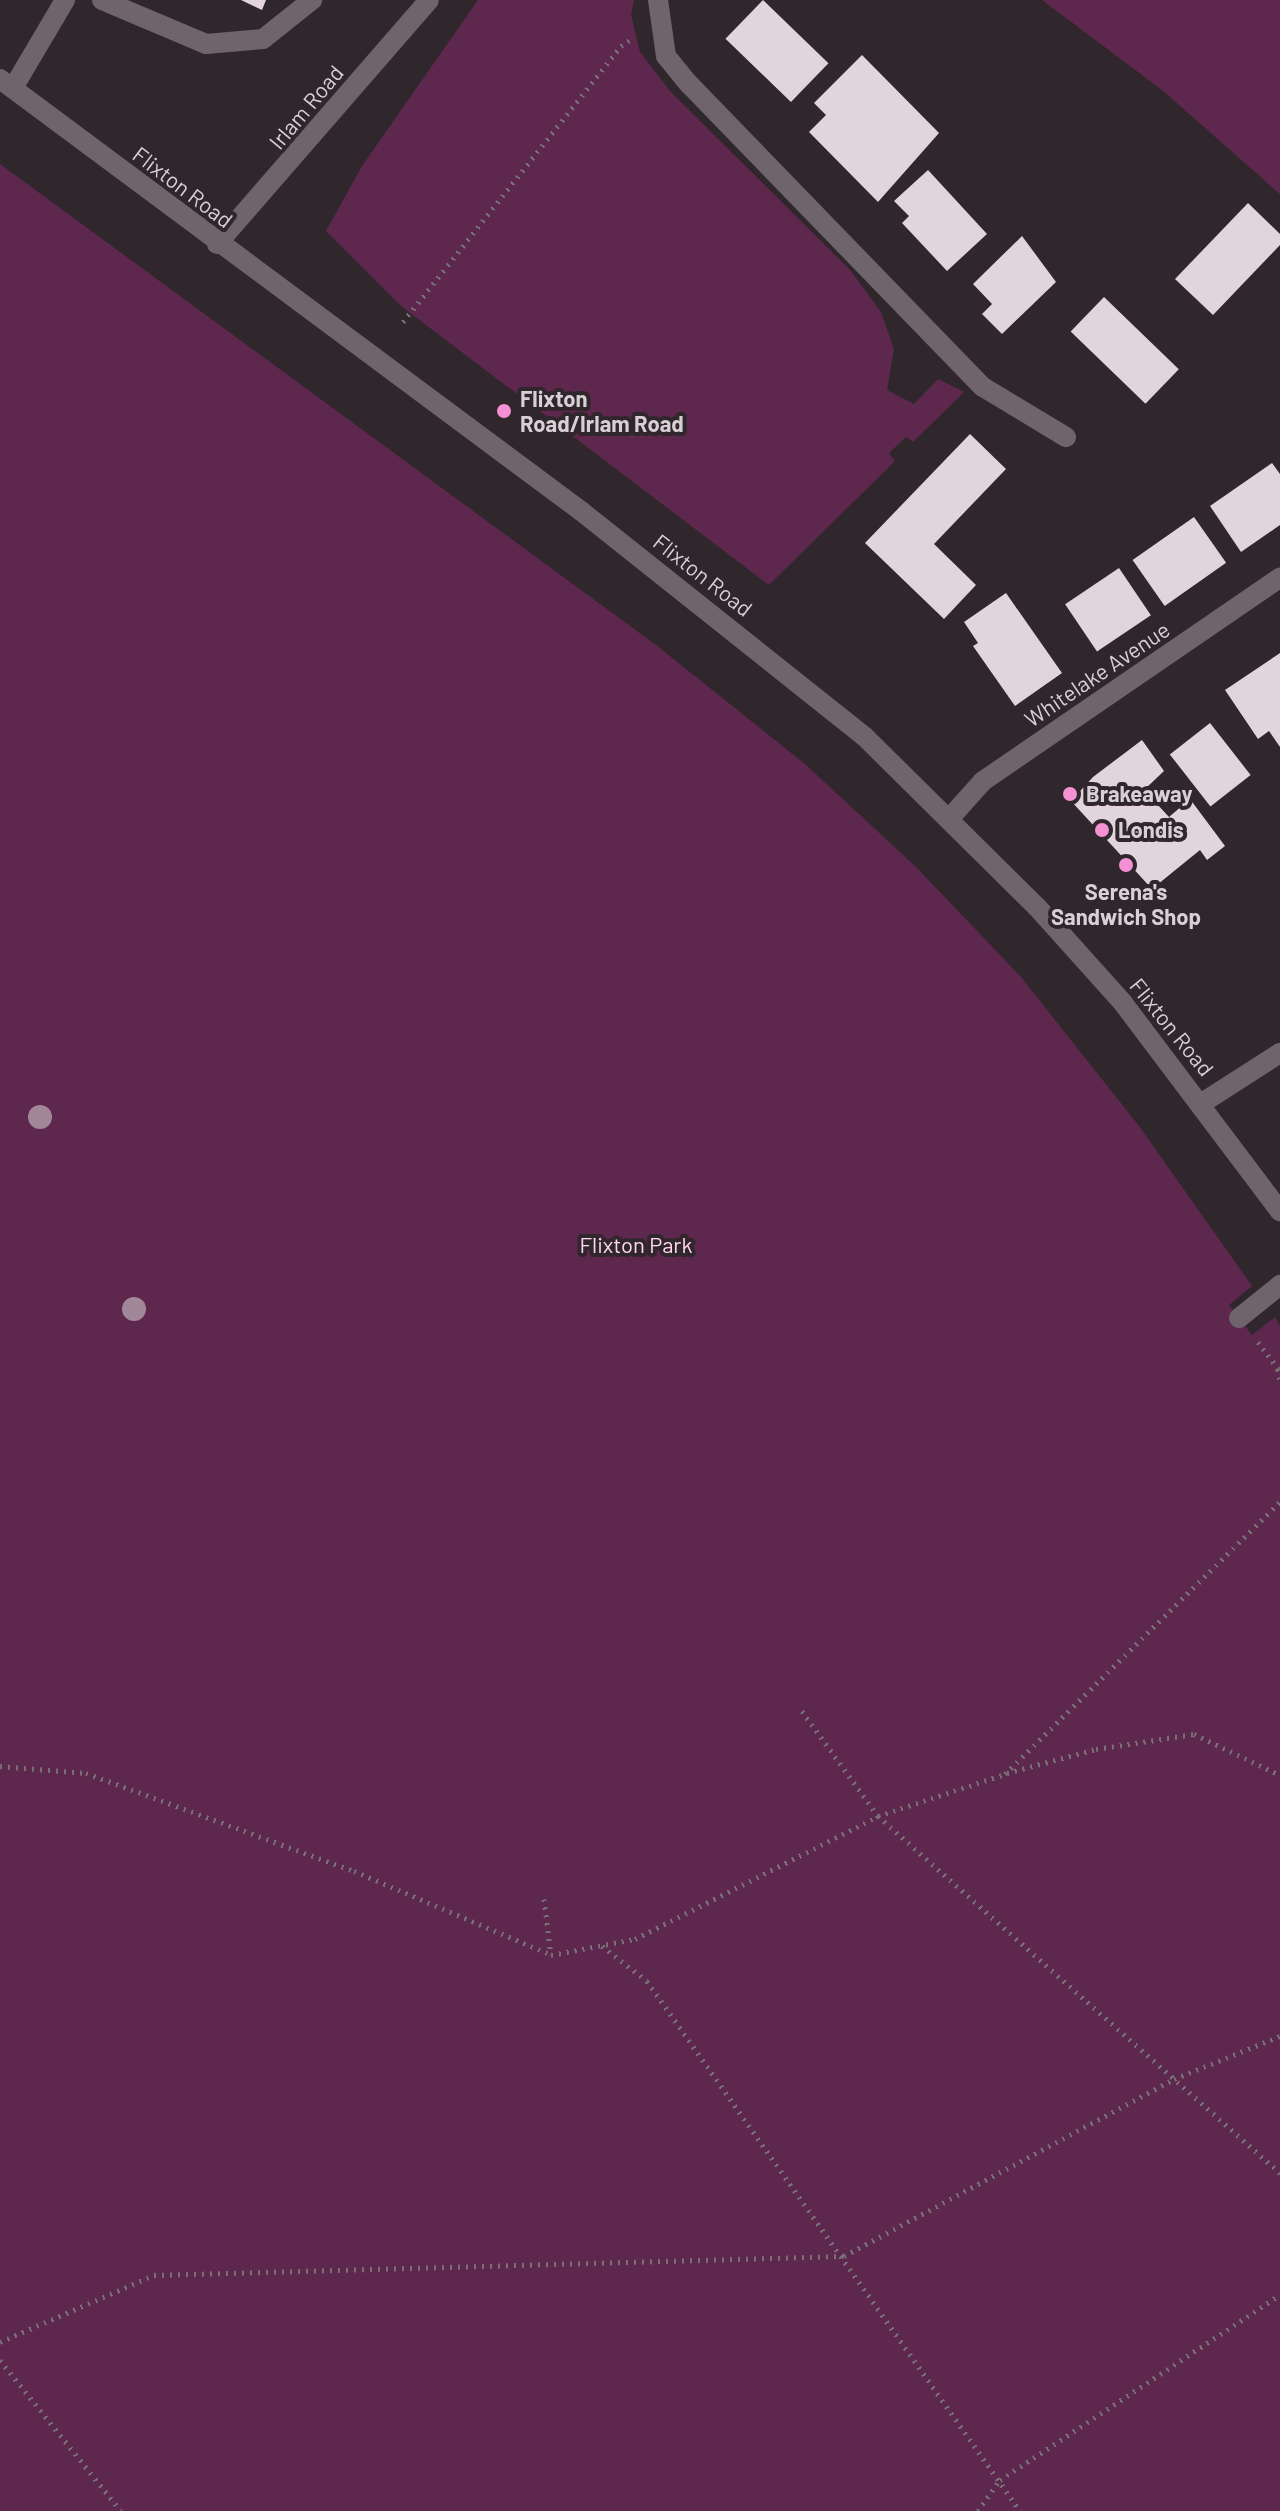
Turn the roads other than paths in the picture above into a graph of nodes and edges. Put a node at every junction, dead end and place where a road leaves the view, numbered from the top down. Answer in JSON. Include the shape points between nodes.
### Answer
{"nodes":[{"id":1,"x":65,"y":0,"type":"edge"},
{"id":2,"x":102,"y":0,"type":"edge"},
{"id":3,"x":312,"y":0,"type":"edge"},
{"id":4,"x":429,"y":0,"type":"edge"},
{"id":5,"x":658,"y":0,"type":"edge"},
{"id":6,"x":6,"y":84,"type":"edge"},
{"id":7,"x":217,"y":244,"type":"junction"},
{"id":8,"x":1066,"y":437,"type":"dead end"},
{"id":9,"x":1280,"y":578,"type":"edge"},
{"id":10,"x":949,"y":819,"type":"junction"},
{"id":11,"x":1280,"y":1053,"type":"edge"},
{"id":12,"x":1202,"y":1103,"type":"junction"},
{"id":13,"x":1280,"y":1211,"type":"edge"},
{"id":14,"x":1280,"y":1285,"type":"edge"},
{"id":15,"x":1239,"y":1318,"type":"dead end"}],
"edges":[{"from":1,"to":6,"type":"street"},
{"from":2,"to":3,"type":"street","via":[[206,44],[263,39]]},
{"from":4,"to":7,"type":"street","name":"Irlam Road"},
{"from":5,"to":8,"type":"street","via":[[666,56],[689,84],[983,387]]},
{"from":6,"to":7,"type":"street","name":"Flixton Road"},
{"from":7,"to":10,"type":"street","name":"Flixton Road","via":[[766,654],[864,736]]},
{"from":9,"to":10,"type":"street","name":"Whitelake Avenue","via":[[983,781]]},
{"from":10,"to":12,"type":"street","name":"Flixton Road","via":[[1056,929]]},
{"from":11,"to":12,"type":"street"},
{"from":12,"to":13,"type":"street","name":"Flixton Road"},
{"from":14,"to":15,"type":"street"}]}
